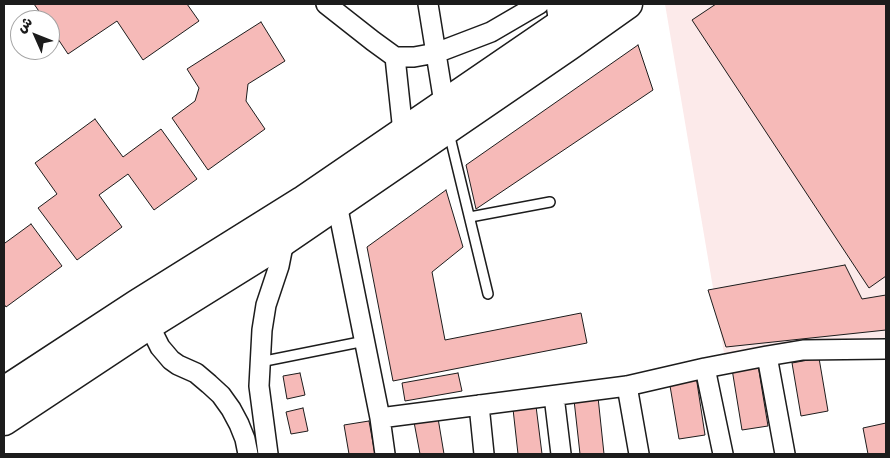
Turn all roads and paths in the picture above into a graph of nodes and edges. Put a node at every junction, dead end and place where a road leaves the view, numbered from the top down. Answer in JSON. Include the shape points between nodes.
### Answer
{"nodes":[{"id":1,"x":326,"y":4,"type":"edge"},
{"id":2,"x":428,"y":4,"type":"edge"},
{"id":3,"x":539,"y":4,"type":"edge"},
{"id":4,"x":590,"y":4,"type":"edge"},
{"id":5,"x":628,"y":4,"type":"edge"},
{"id":6,"x":558,"y":14,"type":"edge"},
{"id":7,"x":436,"y":53,"type":"junction"},
{"id":8,"x":395,"y":57,"type":"junction"},
{"id":9,"x":446,"y":116,"type":"junction"},
{"id":10,"x":403,"y":132,"type":"junction"},
{"id":11,"x":550,"y":202,"type":"dead end"},
{"id":12,"x":337,"y":204,"type":"junction"},
{"id":13,"x":470,"y":217,"type":"junction"},
{"id":14,"x":284,"y":242,"type":"junction"},
{"id":15,"x":488,"y":294,"type":"dead end"},
{"id":16,"x":143,"y":314,"type":"junction"},
{"id":17,"x":364,"y":341,"type":"junction"},
{"id":18,"x":886,"y":349,"type":"edge"},
{"id":19,"x":767,"y":356,"type":"junction"},
{"id":20,"x":260,"y":362,"type":"junction"},
{"id":21,"x":705,"y":368,"type":"junction"},
{"id":22,"x":627,"y":386,"type":"junction"},
{"id":23,"x":4,"y":391,"type":"edge"},
{"id":24,"x":554,"y":396,"type":"junction"},
{"id":25,"x":479,"y":405,"type":"junction"},
{"id":26,"x":380,"y":418,"type":"junction"},
{"id":27,"x":4,"y":421,"type":"edge"},
{"id":28,"x":248,"y":454,"type":"edge"},
{"id":29,"x":268,"y":454,"type":"edge"},
{"id":30,"x":385,"y":454,"type":"edge"},
{"id":31,"x":484,"y":454,"type":"edge"},
{"id":32,"x":561,"y":454,"type":"edge"},
{"id":33,"x":639,"y":454,"type":"edge"},
{"id":34,"x":723,"y":454,"type":"edge"},
{"id":35,"x":785,"y":454,"type":"edge"}],
"edges":[{"from":1,"to":8,"type":"street"},
{"from":2,"to":7,"type":"street"},
{"from":3,"to":7,"type":"street","via":[[491,32]]},
{"from":4,"to":6,"type":"main road"},
{"from":5,"to":9,"type":"main road","via":[[569,46]]},
{"from":6,"to":9,"type":"main road"},
{"from":7,"to":8,"type":"street"},
{"from":7,"to":9,"type":"street"},
{"from":8,"to":10,"type":"street"},
{"from":9,"to":10,"type":"main road"},
{"from":9,"to":12,"type":"main road"},
{"from":9,"to":13,"type":"lane"},
{"from":10,"to":16,"type":"main road"},
{"from":11,"to":13,"type":"lane"},
{"from":12,"to":14,"type":"main road"},
{"from":12,"to":17,"type":"street"},
{"from":13,"to":15,"type":"lane"},
{"from":14,"to":16,"type":"main road"},
{"from":14,"to":20,"type":"street","via":[[266,305]]},
{"from":16,"to":23,"type":"main road"},
{"from":16,"to":27,"type":"main road"},
{"from":16,"to":28,"type":"street","via":[[160,347],[171,360],[196,373],[221,395],[239,424]]},
{"from":17,"to":20,"type":"lane"},
{"from":17,"to":26,"type":"street"},
{"from":18,"to":19,"type":"street","via":[[802,350]]},
{"from":19,"to":21,"type":"street"},
{"from":19,"to":35,"type":"street"},
{"from":20,"to":29,"type":"street","via":[[259,386]]},
{"from":21,"to":22,"type":"street"},
{"from":21,"to":34,"type":"street"},
{"from":22,"to":24,"type":"street"},
{"from":22,"to":33,"type":"street"},
{"from":24,"to":25,"type":"street"},
{"from":24,"to":32,"type":"street"},
{"from":25,"to":26,"type":"street"},
{"from":25,"to":31,"type":"street"},
{"from":26,"to":30,"type":"street"}]}
